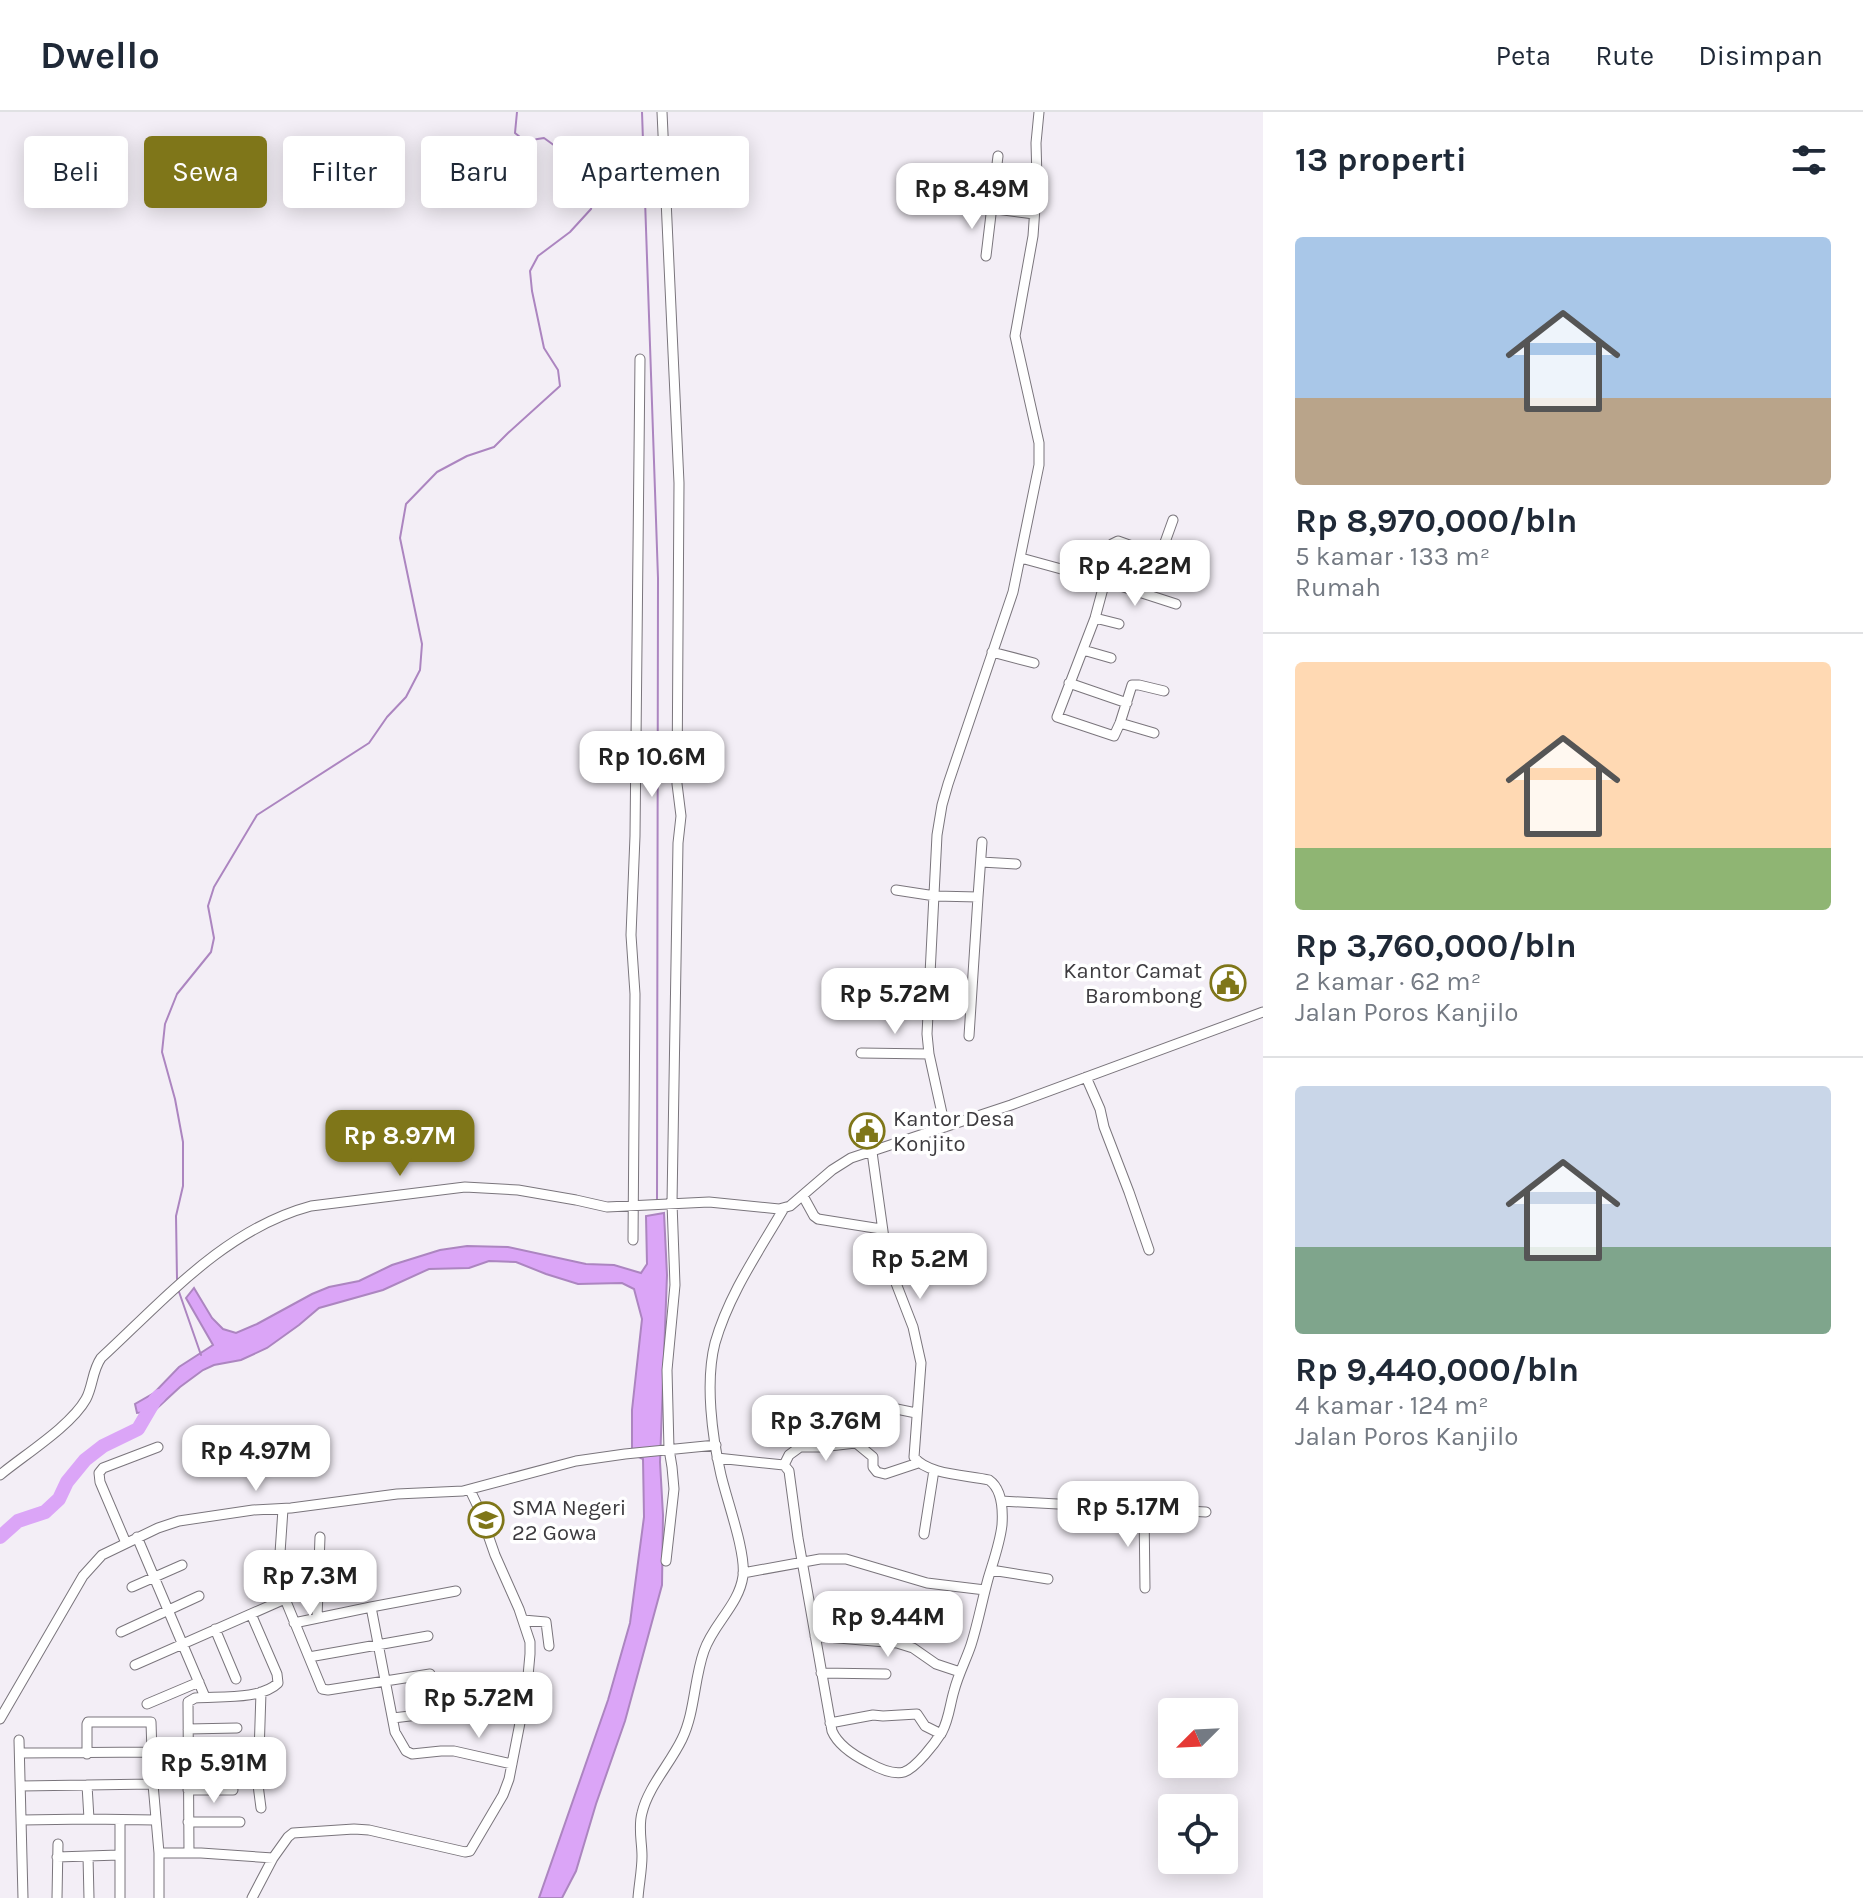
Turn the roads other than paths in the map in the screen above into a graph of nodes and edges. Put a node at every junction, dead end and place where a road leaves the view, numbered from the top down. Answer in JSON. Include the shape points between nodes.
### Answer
{"nodes":[{"id":1,"x":662,"y":112,"type":"edge"},
{"id":2,"x":1039,"y":112,"type":"edge"},
{"id":3,"x":998,"y":156,"type":"dead end"},
{"id":4,"x":974,"y":206,"type":"dead end"},
{"id":5,"x":992,"y":209,"type":"junction"},
{"id":6,"x":1034,"y":214,"type":"junction"},
{"id":7,"x":986,"y":256,"type":"dead end"},
{"id":8,"x":640,"y":359,"type":"dead end"},
{"id":9,"x":1173,"y":520,"type":"dead end"},
{"id":10,"x":1160,"y":556,"type":"junction"},
{"id":11,"x":1021,"y":558,"type":"junction"},
{"id":12,"x":1190,"y":565,"type":"dead end"},
{"id":13,"x":1102,"y":580,"type":"junction"},
{"id":14,"x":1148,"y":594,"type":"junction"},
{"id":15,"x":1176,"y":604,"type":"dead end"},
{"id":16,"x":1095,"y":618,"type":"junction"},
{"id":17,"x":1119,"y":624,"type":"dead end"},
{"id":18,"x":1083,"y":650,"type":"junction"},
{"id":19,"x":992,"y":652,"type":"junction"},
{"id":20,"x":1111,"y":658,"type":"dead end"},
{"id":21,"x":1034,"y":663,"type":"dead end"},
{"id":22,"x":1069,"y":683,"type":"junction"},
{"id":23,"x":1164,"y":691,"type":"dead end"},
{"id":24,"x":1127,"y":703,"type":"junction"},
{"id":25,"x":1120,"y":723,"type":"junction"},
{"id":26,"x":1154,"y":733,"type":"dead end"},
{"id":27,"x":982,"y":842,"type":"dead end"},
{"id":28,"x":981,"y":862,"type":"junction"},
{"id":29,"x":1016,"y":864,"type":"dead end"},
{"id":30,"x":896,"y":890,"type":"dead end"},
{"id":31,"x":935,"y":896,"type":"junction"},
{"id":32,"x":978,"y":897,"type":"junction"},
{"id":33,"x":1263,"y":1012,"type":"edge"},
{"id":34,"x":969,"y":1036,"type":"dead end"},
{"id":35,"x":861,"y":1053,"type":"dead end"},
{"id":36,"x":929,"y":1054,"type":"junction"},
{"id":37,"x":1086,"y":1077,"type":"junction"},
{"id":38,"x":945,"y":1127,"type":"junction"},
{"id":39,"x":872,"y":1152,"type":"junction"},
{"id":40,"x":803,"y":1196,"type":"junction"},
{"id":41,"x":670,"y":1204,"type":"junction"},
{"id":42,"x":635,"y":1207,"type":"junction"},
{"id":43,"x":784,"y":1208,"type":"junction"},
{"id":44,"x":881,"y":1229,"type":"junction"},
{"id":45,"x":633,"y":1240,"type":"dead end"},
{"id":46,"x":1149,"y":1250,"type":"dead end"},
{"id":47,"x":950,"y":1259,"type":"dead end"},
{"id":48,"x":887,"y":1260,"type":"junction"},
{"id":49,"x":864,"y":1405,"type":"dead end"},
{"id":50,"x":916,"y":1413,"type":"junction"},
{"id":51,"x":856,"y":1443,"type":"junction"},
{"id":52,"x":716,"y":1445,"type":"junction"},
{"id":53,"x":158,"y":1447,"type":"dead end"},
{"id":54,"x":666,"y":1450,"type":"junction"},
{"id":55,"x":717,"y":1458,"type":"junction"},
{"id":56,"x":918,"y":1463,"type":"junction"},
{"id":57,"x":784,"y":1465,"type":"junction"},
{"id":58,"x":934,"y":1470,"type":"junction"},
{"id":59,"x":0,"y":1475,"type":"edge"},
{"id":60,"x":470,"y":1490,"type":"junction"},
{"id":61,"x":1001,"y":1501,"type":"junction"},
{"id":62,"x":283,"y":1509,"type":"junction"},
{"id":63,"x":1144,"y":1509,"type":"junction"},
{"id":64,"x":1206,"y":1512,"type":"dead end"},
{"id":65,"x":924,"y":1534,"type":"dead end"},
{"id":66,"x":137,"y":1537,"type":"junction"},
{"id":67,"x":320,"y":1537,"type":"dead end"},
{"id":68,"x":126,"y":1543,"type":"junction"},
{"id":69,"x":666,"y":1561,"type":"dead end"},
{"id":70,"x":802,"y":1562,"type":"junction"},
{"id":71,"x":182,"y":1565,"type":"dead end"},
{"id":72,"x":991,"y":1570,"type":"junction"},
{"id":73,"x":743,"y":1573,"type":"junction"},
{"id":74,"x":154,"y":1577,"type":"junction"},
{"id":75,"x":1048,"y":1579,"type":"dead end"},
{"id":76,"x":132,"y":1587,"type":"dead end"},
{"id":77,"x":1145,"y":1588,"type":"dead end"},
{"id":78,"x":985,"y":1590,"type":"junction"},
{"id":79,"x":456,"y":1591,"type":"dead end"},
{"id":80,"x":199,"y":1596,"type":"dead end"},
{"id":81,"x":285,"y":1599,"type":"junction"},
{"id":82,"x":371,"y":1607,"type":"junction"},
{"id":83,"x":168,"y":1610,"type":"junction"},
{"id":84,"x":251,"y":1614,"type":"junction"},
{"id":85,"x":317,"y":1618,"type":"junction"},
{"id":86,"x":523,"y":1620,"type":"junction"},
{"id":87,"x":294,"y":1623,"type":"junction"},
{"id":88,"x":215,"y":1629,"type":"junction"},
{"id":89,"x":121,"y":1632,"type":"dead end"},
{"id":90,"x":428,"y":1636,"type":"dead end"},
{"id":91,"x":815,"y":1636,"type":"junction"},
{"id":92,"x":183,"y":1643,"type":"junction"},
{"id":93,"x":378,"y":1644,"type":"junction"},
{"id":94,"x":549,"y":1646,"type":"dead end"},
{"id":95,"x":309,"y":1657,"type":"junction"},
{"id":96,"x":135,"y":1665,"type":"dead end"},
{"id":97,"x":960,"y":1672,"type":"junction"},
{"id":98,"x":821,"y":1673,"type":"junction"},
{"id":99,"x":430,"y":1674,"type":"dead end"},
{"id":100,"x":886,"y":1674,"type":"dead end"},
{"id":101,"x":236,"y":1679,"type":"dead end"},
{"id":102,"x":199,"y":1682,"type":"junction"},
{"id":103,"x":385,"y":1682,"type":"junction"},
{"id":104,"x":261,"y":1692,"type":"junction"},
{"id":105,"x":205,"y":1697,"type":"junction"},
{"id":106,"x":147,"y":1704,"type":"dead end"},
{"id":107,"x":435,"y":1713,"type":"dead end"},
{"id":108,"x":393,"y":1718,"type":"junction"},
{"id":109,"x":0,"y":1719,"type":"edge"},
{"id":110,"x":830,"y":1723,"type":"junction"},
{"id":111,"x":237,"y":1728,"type":"dead end"},
{"id":112,"x":188,"y":1729,"type":"junction"},
{"id":113,"x":941,"y":1734,"type":"junction"},
{"id":114,"x":19,"y":1740,"type":"dead end"},
{"id":115,"x":153,"y":1752,"type":"junction"},
{"id":116,"x":20,"y":1753,"type":"junction"},
{"id":117,"x":87,"y":1754,"type":"junction"},
{"id":118,"x":188,"y":1759,"type":"junction"},
{"id":119,"x":231,"y":1760,"type":"dead end"},
{"id":120,"x":512,"y":1764,"type":"junction"},
{"id":121,"x":153,"y":1784,"type":"junction"},
{"id":122,"x":87,"y":1785,"type":"junction"},
{"id":123,"x":21,"y":1786,"type":"junction"},
{"id":124,"x":188,"y":1790,"type":"junction"},
{"id":125,"x":233,"y":1790,"type":"dead end"},
{"id":126,"x":261,"y":1808,"type":"dead end"},
{"id":127,"x":89,"y":1819,"type":"junction"},
{"id":128,"x":22,"y":1820,"type":"junction"},
{"id":129,"x":120,"y":1820,"type":"junction"},
{"id":130,"x":155,"y":1820,"type":"junction"},
{"id":131,"x":188,"y":1822,"type":"junction"},
{"id":132,"x":240,"y":1822,"type":"dead end"},
{"id":133,"x":58,"y":1844,"type":"dead end"},
{"id":134,"x":159,"y":1853,"type":"junction"},
{"id":135,"x":189,"y":1853,"type":"junction"},
{"id":136,"x":119,"y":1855,"type":"junction"},
{"id":137,"x":88,"y":1856,"type":"junction"},
{"id":138,"x":57,"y":1857,"type":"junction"},
{"id":139,"x":273,"y":1858,"type":"junction"},
{"id":140,"x":23,"y":1898,"type":"edge"},
{"id":141,"x":57,"y":1898,"type":"edge"},
{"id":142,"x":89,"y":1898,"type":"edge"},
{"id":143,"x":120,"y":1898,"type":"edge"},
{"id":144,"x":159,"y":1898,"type":"edge"},
{"id":145,"x":252,"y":1898,"type":"edge"},
{"id":146,"x":638,"y":1898,"type":"edge"}],
"edges":[{"from":1,"to":41,"type":"street","via":[[679,521],[681,816]]},
{"from":2,"to":6,"type":"street"},
{"from":3,"to":5,"type":"street"},
{"from":4,"to":5,"type":"street"},
{"from":5,"to":6,"type":"street"},
{"from":5,"to":7,"type":"street"},
{"from":6,"to":11,"type":"street","via":[[1015,336],[1040,458]]},
{"from":8,"to":42,"type":"street","via":[[631,935]]},
{"from":9,"to":10,"type":"street"},
{"from":10,"to":12,"type":"street"},
{"from":10,"to":13,"type":"street","via":[[1115,541]]},
{"from":10,"to":14,"type":"street"},
{"from":11,"to":13,"type":"street"},
{"from":11,"to":19,"type":"street"},
{"from":13,"to":14,"type":"street"},
{"from":13,"to":16,"type":"street"},
{"from":14,"to":15,"type":"street"},
{"from":16,"to":17,"type":"street"},
{"from":16,"to":18,"type":"street"},
{"from":18,"to":20,"type":"street"},
{"from":18,"to":22,"type":"street"},
{"from":19,"to":21,"type":"street"},
{"from":19,"to":31,"type":"street","via":[[942,805]]},
{"from":22,"to":24,"type":"street"},
{"from":22,"to":25,"type":"street","via":[[1059,719],[1113,736]]},
{"from":23,"to":24,"type":"street","via":[[1133,685]]},
{"from":24,"to":25,"type":"street"},
{"from":25,"to":26,"type":"street"},
{"from":27,"to":28,"type":"street"},
{"from":28,"to":29,"type":"street"},
{"from":28,"to":32,"type":"street"},
{"from":30,"to":31,"type":"street"},
{"from":31,"to":32,"type":"street"},
{"from":31,"to":36,"type":"street"},
{"from":32,"to":34,"type":"street"},
{"from":33,"to":37,"type":"street"},
{"from":35,"to":36,"type":"street"},
{"from":36,"to":38,"type":"street"},
{"from":37,"to":38,"type":"street"},
{"from":37,"to":46,"type":"street"},
{"from":38,"to":39,"type":"street"},
{"from":39,"to":40,"type":"street","via":[[839,1165]]},
{"from":39,"to":44,"type":"street"},
{"from":40,"to":43,"type":"street"},
{"from":40,"to":44,"type":"street","via":[[815,1218]]},
{"from":41,"to":42,"type":"street"},
{"from":41,"to":43,"type":"street"},
{"from":41,"to":54,"type":"street","via":[[675,1285]]},
{"from":42,"to":45,"type":"street"},
{"from":42,"to":59,"type":"street","via":[[465,1187],[311,1206],[284,1215],[220,1251],[172,1292],[101,1358],[77,1411]]},
{"from":43,"to":52,"type":"street","via":[[735,1293],[715,1342],[710,1387]]},
{"from":44,"to":48,"type":"street"},
{"from":47,"to":48,"type":"street","via":[[927,1254]]},
{"from":48,"to":50,"type":"street","via":[[920,1353]]},
{"from":49,"to":51,"type":"street"},
{"from":50,"to":51,"type":"street","via":[[887,1407],[876,1437]]},
{"from":50,"to":56,"type":"street","via":[[913,1450]]},
{"from":51,"to":56,"type":"street","via":[[873,1457],[877,1472]]},
{"from":51,"to":57,"type":"street","via":[[800,1447]]},
{"from":52,"to":54,"type":"street"},
{"from":52,"to":55,"type":"street"},
{"from":53,"to":68,"type":"street","via":[[99,1473]]},
{"from":54,"to":60,"type":"street","via":[[576,1461]]},
{"from":54,"to":69,"type":"street","via":[[674,1489]]},
{"from":55,"to":57,"type":"street"},
{"from":55,"to":73,"type":"street"},
{"from":56,"to":58,"type":"street"},
{"from":57,"to":70,"type":"street"},
{"from":58,"to":61,"type":"street","via":[[989,1480]]},
{"from":58,"to":65,"type":"street"},
{"from":60,"to":62,"type":"street"},
{"from":60,"to":86,"type":"street"},
{"from":61,"to":63,"type":"street"},
{"from":61,"to":72,"type":"street","via":[[1001,1532]]},
{"from":62,"to":66,"type":"street","via":[[179,1521]]},
{"from":62,"to":81,"type":"street","via":[[279,1568]]},
{"from":63,"to":64,"type":"street"},
{"from":63,"to":77,"type":"street"},
{"from":66,"to":68,"type":"street"},
{"from":66,"to":74,"type":"street"},
{"from":67,"to":85,"type":"street"},
{"from":68,"to":109,"type":"street","via":[[102,1555],[83,1576]]},
{"from":70,"to":73,"type":"street"},
{"from":70,"to":78,"type":"street","via":[[846,1559],[927,1583]]},
{"from":70,"to":91,"type":"street"},
{"from":71,"to":74,"type":"street"},
{"from":72,"to":75,"type":"street"},
{"from":72,"to":78,"type":"street"},
{"from":73,"to":146,"type":"street","via":[[731,1606],[704,1651],[683,1737],[641,1816]]},
{"from":74,"to":76,"type":"street"},
{"from":74,"to":83,"type":"street"},
{"from":78,"to":97,"type":"street"},
{"from":79,"to":82,"type":"street"},
{"from":80,"to":83,"type":"street"},
{"from":81,"to":84,"type":"street"},
{"from":81,"to":87,"type":"street"},
{"from":82,"to":85,"type":"street"},
{"from":82,"to":93,"type":"street"},
{"from":83,"to":89,"type":"street"},
{"from":83,"to":92,"type":"street"},
{"from":84,"to":88,"type":"street"},
{"from":84,"to":104,"type":"street","via":[[278,1677],[276,1685]]},
{"from":85,"to":87,"type":"street"},
{"from":86,"to":94,"type":"street","via":[[546,1622]]},
{"from":86,"to":120,"type":"street","via":[[530,1660]]},
{"from":87,"to":95,"type":"street"},
{"from":88,"to":92,"type":"street"},
{"from":88,"to":101,"type":"street"},
{"from":90,"to":93,"type":"street"},
{"from":91,"to":97,"type":"street","via":[[897,1643]]},
{"from":91,"to":98,"type":"street"},
{"from":92,"to":96,"type":"street"},
{"from":92,"to":102,"type":"street"},
{"from":93,"to":95,"type":"street"},
{"from":93,"to":103,"type":"street"},
{"from":95,"to":103,"type":"street","via":[[323,1690]]},
{"from":97,"to":113,"type":"street"},
{"from":98,"to":100,"type":"street"},
{"from":98,"to":110,"type":"street"},
{"from":99,"to":103,"type":"street"},
{"from":102,"to":105,"type":"street"},
{"from":102,"to":106,"type":"street"},
{"from":103,"to":108,"type":"street"},
{"from":104,"to":105,"type":"street"},
{"from":104,"to":126,"type":"street"},
{"from":105,"to":112,"type":"street","via":[[187,1705]]},
{"from":107,"to":108,"type":"street"},
{"from":108,"to":120,"type":"street","via":[[409,1754],[454,1751]]},
{"from":110,"to":113,"type":"street","via":[[917,1714],[925,1726]]},
{"from":110,"to":113,"type":"street","via":[[843,1746],[876,1767],[895,1772],[915,1764]]},
{"from":111,"to":112,"type":"street"},
{"from":112,"to":118,"type":"street"},
{"from":114,"to":116,"type":"street"},
{"from":115,"to":117,"type":"street"},
{"from":115,"to":117,"type":"street","via":[[149,1721],[90,1721]]},
{"from":115,"to":121,"type":"street"},
{"from":116,"to":117,"type":"street"},
{"from":116,"to":123,"type":"street"},
{"from":118,"to":119,"type":"street"},
{"from":118,"to":124,"type":"street"},
{"from":120,"to":139,"type":"street","via":[[503,1795],[468,1852],[354,1829],[293,1833]]},
{"from":121,"to":122,"type":"street"},
{"from":121,"to":130,"type":"street"},
{"from":122,"to":123,"type":"street"},
{"from":122,"to":127,"type":"street"},
{"from":123,"to":128,"type":"street"},
{"from":124,"to":125,"type":"street"},
{"from":124,"to":131,"type":"street"},
{"from":127,"to":128,"type":"street"},
{"from":127,"to":129,"type":"street"},
{"from":128,"to":140,"type":"street"},
{"from":129,"to":130,"type":"street"},
{"from":129,"to":136,"type":"street"},
{"from":130,"to":134,"type":"street"},
{"from":131,"to":132,"type":"street"},
{"from":131,"to":135,"type":"street"},
{"from":133,"to":138,"type":"street"},
{"from":134,"to":135,"type":"street"},
{"from":134,"to":144,"type":"street"},
{"from":135,"to":139,"type":"street"},
{"from":136,"to":137,"type":"street"},
{"from":136,"to":143,"type":"street"},
{"from":137,"to":138,"type":"street"},
{"from":137,"to":142,"type":"street"},
{"from":138,"to":141,"type":"street"},
{"from":139,"to":145,"type":"street"}]}
